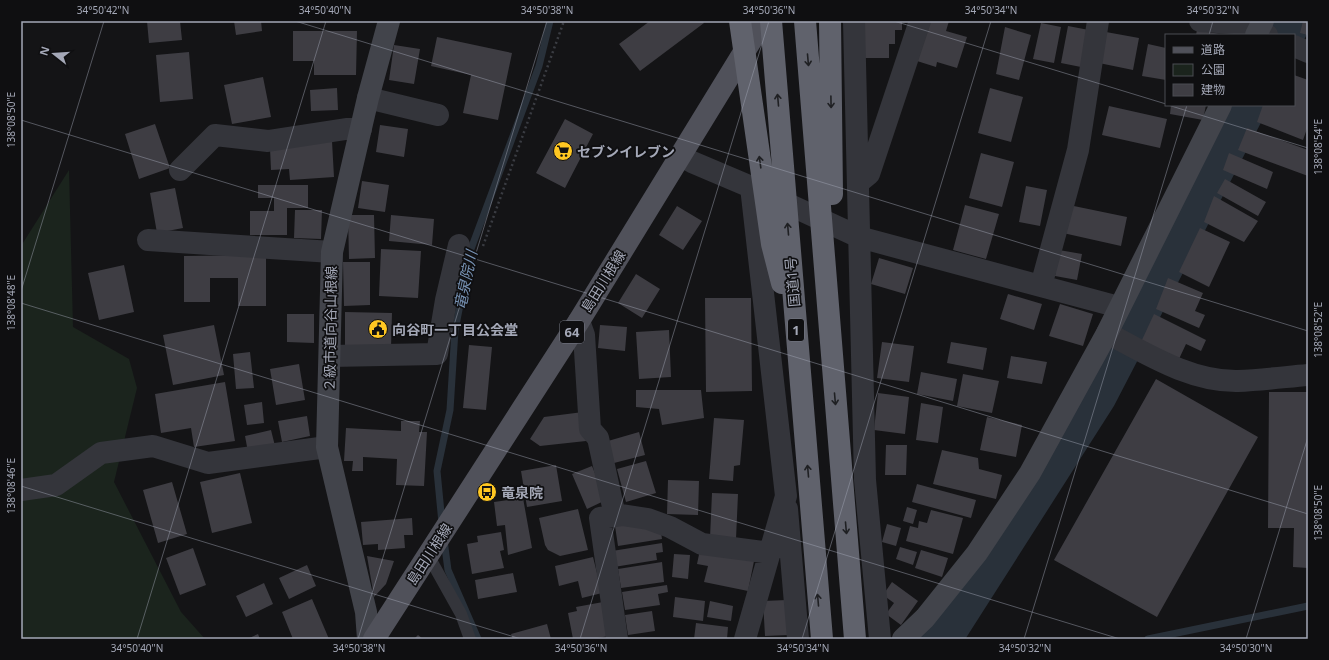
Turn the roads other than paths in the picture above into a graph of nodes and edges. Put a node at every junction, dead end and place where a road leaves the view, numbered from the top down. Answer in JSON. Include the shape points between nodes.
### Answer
{"nodes":[{"id":1,"x":389,"y":21,"type":"edge"},
{"id":2,"x":740,"y":21,"type":"edge"},
{"id":3,"x":763,"y":21,"type":"edge"},
{"id":4,"x":771,"y":21,"type":"edge"},
{"id":5,"x":805,"y":21,"type":"edge"},
{"id":6,"x":830,"y":21,"type":"edge"},
{"id":7,"x":854,"y":21,"type":"edge"},
{"id":8,"x":920,"y":21,"type":"edge"},
{"id":9,"x":1098,"y":21,"type":"edge"},
{"id":10,"x":1200,"y":21,"type":"edge"},
{"id":11,"x":1261,"y":31,"type":"edge"},
{"id":12,"x":368,"y":98,"type":"junction"},
{"id":13,"x":1220,"y":106,"type":"edge"},
{"id":14,"x":438,"y":115,"type":"dead end"},
{"id":15,"x":361,"y":129,"type":"junction"},
{"id":16,"x":680,"y":156,"type":"junction"},
{"id":17,"x":180,"y":170,"type":"dead end"},
{"id":18,"x":858,"y":183,"type":"junction"},
{"id":19,"x":750,"y":188,"type":"junction"},
{"id":20,"x":859,"y":237,"type":"junction"},
{"id":21,"x":148,"y":240,"type":"dead end"},
{"id":22,"x":459,"y":245,"type":"road end"},
{"id":23,"x":332,"y":252,"type":"junction"},
{"id":24,"x":1041,"y":286,"type":"junction"},
{"id":25,"x":1120,"y":307,"type":"junction"},
{"id":26,"x":579,"y":321,"type":"junction"},
{"id":27,"x":1107,"y":333,"type":"junction"},
{"id":28,"x":796,"y":336,"type":"junction"},
{"id":29,"x":330,"y":356,"type":"junction"},
{"id":30,"x":833,"y":369,"type":"junction"},
{"id":31,"x":1308,"y":375,"type":"edge"},
{"id":32,"x":327,"y":447,"type":"junction"},
{"id":33,"x":21,"y":490,"type":"edge"},
{"id":34,"x":786,"y":496,"type":"junction"},
{"id":35,"x":616,"y":516,"type":"junction"},
{"id":36,"x":770,"y":552,"type":"junction"},
{"id":37,"x":428,"y":555,"type":"junction"},
{"id":38,"x":368,"y":639,"type":"edge"},
{"id":39,"x":374,"y":639,"type":"edge"},
{"id":40,"x":470,"y":639,"type":"edge"},
{"id":41,"x":617,"y":639,"type":"edge"},
{"id":42,"x":745,"y":639,"type":"edge"},
{"id":43,"x":798,"y":639,"type":"edge"},
{"id":44,"x":822,"y":639,"type":"edge"},
{"id":45,"x":855,"y":639,"type":"edge"},
{"id":46,"x":880,"y":639,"type":"edge"},
{"id":47,"x":903,"y":639,"type":"edge"}],
"edges":[{"from":1,"to":12,"type":"street","name":"２級市道向谷山根線"},
{"from":28,"to":2,"type":"highway","one_way":true,"bridge":true,"via":[[772,244]]},
{"from":3,"to":16,"type":"main road","name":"島田川根線","number":"64"},
{"from":28,"to":4,"type":"highway","name":"国道1号","number":"1","one_way":true,"bridge":true},
{"from":5,"to":30,"type":"highway","one_way":true,"bridge":true},
{"from":6,"to":30,"type":"highway","one_way":true,"bridge":true},
{"from":7,"to":18,"type":"street"},
{"from":8,"to":18,"type":"street","via":[[869,174]]},
{"from":9,"to":24,"type":"street","via":[[1078,150]]},
{"from":10,"to":11,"type":"street","via":[[1234,23]]},
{"from":12,"to":14,"type":"street"},
{"from":12,"to":15,"type":"street","name":"２級市道向谷山根線"},
{"from":13,"to":25,"type":"street"},
{"from":15,"to":17,"type":"street","via":[[346,128],[268,141],[215,135]]},
{"from":15,"to":23,"type":"street","name":"２級市道向谷山根線"},
{"from":16,"to":19,"type":"street"},
{"from":16,"to":26,"type":"main road","name":"島田川根線","number":"64"},
{"from":18,"to":20,"type":"street"},
{"from":19,"to":20,"type":"street"},
{"from":19,"to":34,"type":"street"},
{"from":20,"to":24,"type":"street"},
{"from":20,"to":46,"type":"street","via":[[865,480]]},
{"from":21,"to":23,"type":"street"},
{"from":22,"to":29,"type":"street","via":[[437,354]]},
{"from":23,"to":29,"type":"street","name":"２級市道向谷山根線"},
{"from":24,"to":25,"type":"street"},
{"from":25,"to":27,"type":"street"},
{"from":26,"to":35,"type":"street","via":[[584,335],[590,429],[598,438]]},
{"from":26,"to":37,"type":"main road","name":"島田川根線","number":"64"},
{"from":27,"to":31,"type":"street","via":[[1183,370],[1208,377],[1237,381]]},
{"from":27,"to":47,"type":"street","via":[[1030,473],[977,553],[925,618]]},
{"from":44,"to":28,"type":"highway","name":"国道1号","number":"1","one_way":true,"bridge":true},
{"from":29,"to":32,"type":"street","name":"２級市道向谷山根線"},
{"from":30,"to":45,"type":"highway","one_way":true,"bridge":true},
{"from":32,"to":33,"type":"street","via":[[208,463],[153,446],[102,453],[56,485]]},
{"from":32,"to":38,"type":"street","name":"２級市道向谷山根線","via":[[366,612]]},
{"from":34,"to":36,"type":"street"},
{"from":34,"to":43,"type":"street"},
{"from":35,"to":36,"type":"street","via":[[648,519],[702,544]]},
{"from":35,"to":41,"type":"street","via":[[600,518]]},
{"from":36,"to":42,"type":"street"},
{"from":37,"to":39,"type":"main road","name":"島田川根線","number":"64"},
{"from":37,"to":40,"type":"lane","via":[[461,614]]}]}
